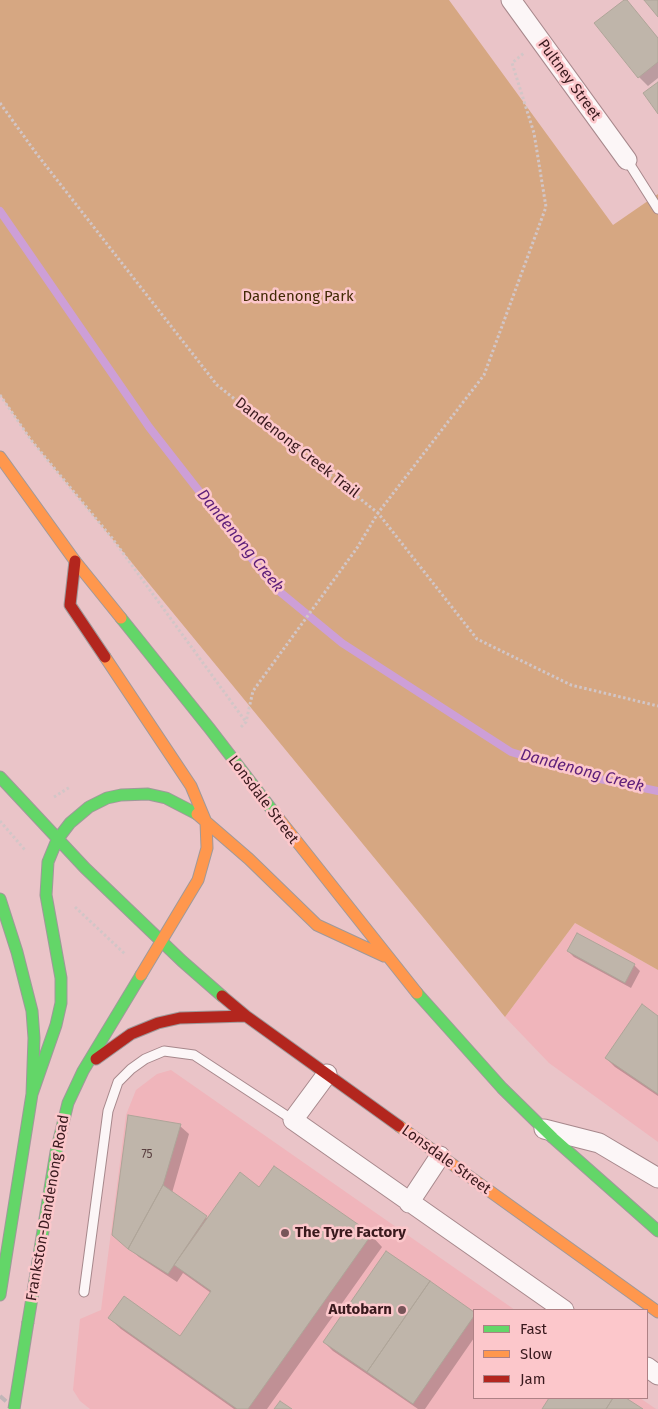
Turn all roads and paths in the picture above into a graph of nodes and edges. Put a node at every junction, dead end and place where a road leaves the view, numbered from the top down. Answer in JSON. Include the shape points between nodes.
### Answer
{"nodes":[{"id":1,"x":517,"y":2,"type":"edge"},
{"id":2,"x":541,"y":41,"type":"junction"},
{"id":3,"x":0,"y":103,"type":"edge"},
{"id":4,"x":627,"y":160,"type":"joint"},
{"id":5,"x":658,"y":209,"type":"edge"},
{"id":6,"x":0,"y":395,"type":"edge"},
{"id":7,"x":0,"y":457,"type":"edge"},
{"id":8,"x":378,"y":513,"type":"junction"},
{"id":9,"x":75,"y":562,"type":"junction"},
{"id":10,"x":253,"y":691,"type":"dead end"},
{"id":11,"x":658,"y":706,"type":"edge"},
{"id":12,"x":246,"y":722,"type":"dead end"},
{"id":13,"x":0,"y":777,"type":"edge"},
{"id":14,"x":0,"y":821,"type":"edge"},
{"id":15,"x":206,"y":822,"type":"junction"},
{"id":16,"x":57,"y":840,"type":"junction"},
{"id":17,"x":46,"y":875,"type":"junction"},
{"id":18,"x":0,"y":899,"type":"edge"},
{"id":19,"x":73,"y":904,"type":"dead end"},
{"id":20,"x":160,"y":940,"type":"junction"},
{"id":21,"x":390,"y":958,"type":"junction"},
{"id":22,"x":143,"y":970,"type":"junction"},
{"id":23,"x":246,"y":1016,"type":"junction"},
{"id":24,"x":83,"y":1071,"type":"junction"},
{"id":25,"x":327,"y":1074,"type":"junction"},
{"id":26,"x":32,"y":1094,"type":"junction"},
{"id":27,"x":293,"y":1120,"type":"junction"},
{"id":28,"x":543,"y":1129,"type":"junction"},
{"id":29,"x":440,"y":1156,"type":"junction"},
{"id":30,"x":658,"y":1178,"type":"edge"},
{"id":31,"x":409,"y":1203,"type":"junction"},
{"id":32,"x":658,"y":1231,"type":"edge"},
{"id":33,"x":84,"y":1292,"type":"dead end"},
{"id":34,"x":0,"y":1295,"type":"edge"},
{"id":35,"x":563,"y":1309,"type":"edge"},
{"id":36,"x":658,"y":1312,"type":"edge"},
{"id":37,"x":14,"y":1409,"type":"edge"}],
"edges":[{"from":1,"to":2,"type":"street","name":"Pultney Street"},
{"from":2,"to":4,"type":"street","name":"Pultney Street"},
{"from":2,"to":8,"type":"path","via":[[512,63],[534,134],[546,206],[484,375]]},
{"from":3,"to":8,"type":"path","name":"Dandenong Creek Trail","via":[[217,385]]},
{"from":4,"to":5,"type":"lane"},
{"from":6,"to":12,"type":"path","via":[[31,440],[112,538]]},
{"from":7,"to":9,"type":"highway","name":"Lonsdale Street"},
{"from":8,"to":10,"type":"path","via":[[357,548]]},
{"from":8,"to":11,"type":"path","name":"Dandenong Creek Trail","via":[[477,639],[571,685]]},
{"from":9,"to":15,"type":"highway","via":[[70,605],[191,786]]},
{"from":9,"to":21,"type":"highway","name":"Lonsdale Street"},
{"from":13,"to":16,"type":"highway","name":"Lonsdale Street"},
{"from":14,"to":17,"type":"path"},
{"from":15,"to":16,"type":"highway","via":[[183,804],[166,798],[148,794],[121,795],[89,807],[70,823]]},
{"from":15,"to":20,"type":"highway","name":"Frankston-Dandenong Road","via":[[207,848],[201,872]]},
{"from":15,"to":21,"type":"highway","via":[[269,877],[316,925]]},
{"from":16,"to":17,"type":"highway"},
{"from":16,"to":20,"type":"highway","name":"Lonsdale Street"},
{"from":17,"to":26,"type":"highway","via":[[47,908],[61,978],[61,1003]]},
{"from":18,"to":26,"type":"highway","via":[[18,952],[32,1011]]},
{"from":19,"to":22,"type":"path"},
{"from":20,"to":22,"type":"highway","name":"Frankston-Dandenong Road"},
{"from":20,"to":23,"type":"highway","name":"Lonsdale Street"},
{"from":21,"to":28,"type":"highway","name":"Lonsdale Street","via":[[456,1038]]},
{"from":22,"to":24,"type":"highway","name":"Frankston-Dandenong Road"},
{"from":23,"to":24,"type":"highway","via":[[180,1018],[150,1025],[116,1043]]},
{"from":23,"to":25,"type":"highway","name":"Lonsdale Street"},
{"from":24,"to":37,"type":"highway","name":"Frankston-Dandenong Road","bridge":true,"via":[[62,1122]]},
{"from":25,"to":27,"type":"street"},
{"from":25,"to":29,"type":"highway","name":"Lonsdale Street"},
{"from":26,"to":34,"type":"highway"},
{"from":27,"to":31,"type":"street"},
{"from":27,"to":33,"type":"lane","via":[[194,1054],[164,1051],[145,1059],[131,1070],[118,1082],[108,1111]]},
{"from":28,"to":30,"type":"street","via":[[599,1142]]},
{"from":28,"to":32,"type":"highway","name":"Lonsdale Street"},
{"from":29,"to":31,"type":"street"},
{"from":29,"to":36,"type":"highway","name":"Lonsdale Street"},
{"from":31,"to":35,"type":"street"}]}
